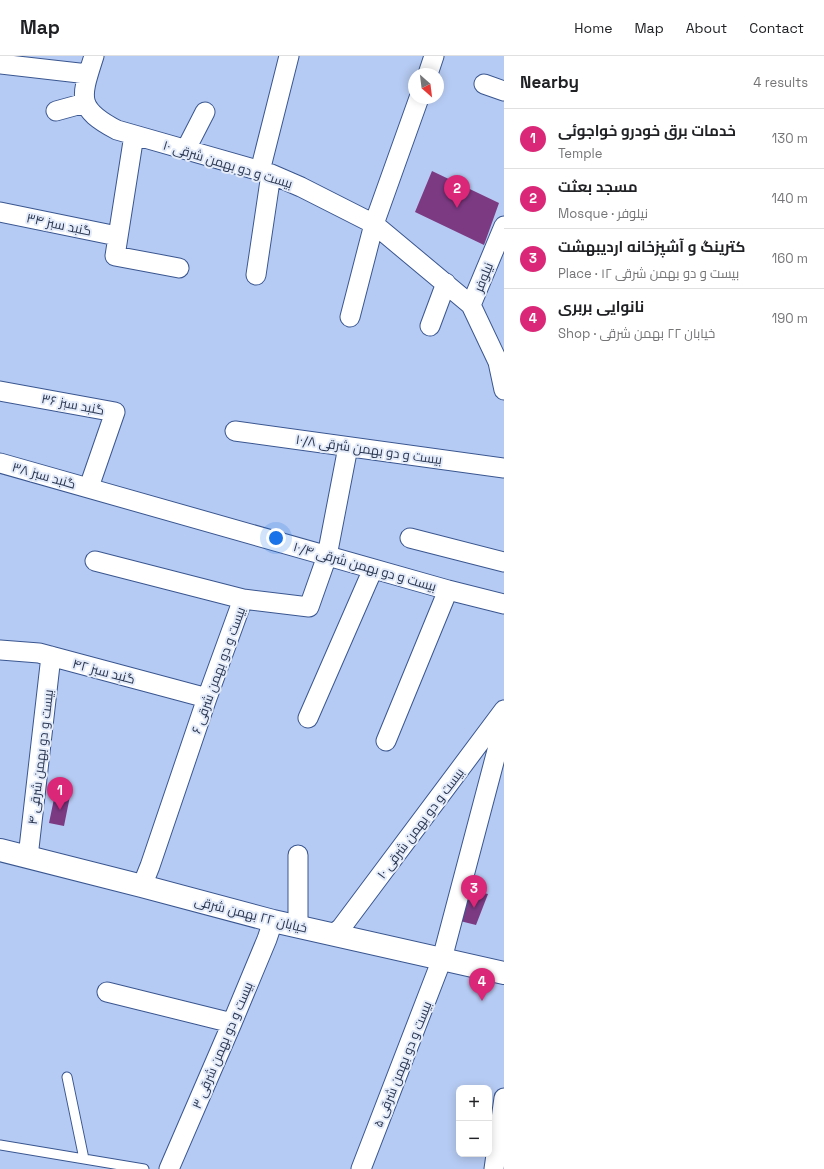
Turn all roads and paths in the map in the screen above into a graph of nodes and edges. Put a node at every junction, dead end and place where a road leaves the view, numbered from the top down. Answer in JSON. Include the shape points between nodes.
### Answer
{"nodes":[{"id":1,"x":94,"y":56,"type":"edge"},
{"id":2,"x":289,"y":56,"type":"edge"},
{"id":3,"x":434,"y":56,"type":"edge"},
{"id":4,"x":0,"y":64,"type":"edge"},
{"id":5,"x":430,"y":68,"type":"edge"},
{"id":6,"x":88,"y":74,"type":"junction"},
{"id":7,"x":484,"y":84,"type":"dead end"},
{"id":8,"x":504,"y":91,"type":"edge"},
{"id":9,"x":85,"y":103,"type":"junction"},
{"id":10,"x":418,"y":104,"type":"edge"},
{"id":11,"x":56,"y":110,"type":"dead end"},
{"id":12,"x":205,"y":112,"type":"dead end"},
{"id":13,"x":134,"y":135,"type":"junction"},
{"id":14,"x":186,"y":149,"type":"junction"},
{"id":15,"x":265,"y":173,"type":"junction"},
{"id":16,"x":0,"y":212,"type":"edge"},
{"id":17,"x":374,"y":224,"type":"junction"},
{"id":18,"x":504,"y":226,"type":"edge"},
{"id":19,"x":117,"y":236,"type":"junction"},
{"id":20,"x":179,"y":268,"type":"dead end"},
{"id":21,"x":256,"y":275,"type":"dead end"},
{"id":22,"x":446,"y":283,"type":"junction"},
{"id":23,"x":471,"y":305,"type":"junction"},
{"id":24,"x":350,"y":317,"type":"dead end"},
{"id":25,"x":430,"y":326,"type":"dead end"},
{"id":26,"x":504,"y":390,"type":"edge"},
{"id":27,"x":0,"y":391,"type":"edge"},
{"id":28,"x":235,"y":431,"type":"dead end"},
{"id":29,"x":348,"y":447,"type":"junction"},
{"id":30,"x":0,"y":462,"type":"edge"},
{"id":31,"x":504,"y":468,"type":"edge"},
{"id":32,"x":89,"y":487,"type":"junction"},
{"id":33,"x":410,"y":538,"type":"dead end"},
{"id":34,"x":327,"y":556,"type":"junction"},
{"id":35,"x":95,"y":561,"type":"dead end"},
{"id":36,"x":504,"y":562,"type":"edge"},
{"id":37,"x":373,"y":569,"type":"junction"},
{"id":38,"x":448,"y":590,"type":"junction"},
{"id":39,"x":243,"y":599,"type":"junction"},
{"id":40,"x":504,"y":604,"type":"edge"},
{"id":41,"x":0,"y":650,"type":"edge"},
{"id":42,"x":51,"y":656,"type":"junction"},
{"id":43,"x":207,"y":698,"type":"junction"},
{"id":44,"x":504,"y":710,"type":"edge"},
{"id":45,"x":308,"y":718,"type":"dead end"},
{"id":46,"x":504,"y":724,"type":"edge"},
{"id":47,"x":386,"y":740,"type":"dead end"},
{"id":48,"x":0,"y":850,"type":"edge"},
{"id":49,"x":298,"y":855,"type":"dead end"},
{"id":50,"x":28,"y":858,"type":"junction"},
{"id":51,"x":142,"y":886,"type":"junction"},
{"id":52,"x":273,"y":921,"type":"junction"},
{"id":53,"x":298,"y":926,"type":"junction"},
{"id":54,"x":334,"y":934,"type":"junction"},
{"id":55,"x":442,"y":959,"type":"junction"},
{"id":56,"x":504,"y":973,"type":"edge"},
{"id":57,"x":107,"y":992,"type":"dead end"},
{"id":58,"x":232,"y":1023,"type":"junction"},
{"id":59,"x":67,"y":1078,"type":"dead end"},
{"id":60,"x":504,"y":1098,"type":"edge"},
{"id":61,"x":0,"y":1145,"type":"edge"},
{"id":62,"x":84,"y":1159,"type":"junction"},
{"id":63,"x":144,"y":1169,"type":"edge"},
{"id":64,"x":169,"y":1169,"type":"edge"},
{"id":65,"x":361,"y":1169,"type":"edge"},
{"id":66,"x":494,"y":1169,"type":"edge"}],
"edges":[{"from":1,"to":6,"type":"street"},
{"from":2,"to":15,"type":"street"},
{"from":3,"to":5,"type":"street"},
{"from":4,"to":6,"type":"street"},
{"from":6,"to":9,"type":"street","via":[[84,87]]},
{"from":7,"to":8,"type":"street"},
{"from":9,"to":11,"type":"street"},
{"from":9,"to":13,"type":"street","name":"بیست و دو بهمن شرقی ۱۰","via":[[99,121]]},
{"from":10,"to":17,"type":"street"},
{"from":12,"to":14,"type":"street"},
{"from":13,"to":14,"type":"street","name":"بیست و دو بهمن شرقی ۱۰"},
{"from":13,"to":19,"type":"street"},
{"from":14,"to":15,"type":"street","name":"بیست و دو بهمن شرقی ۱۰"},
{"from":15,"to":17,"type":"street","name":"بیست و دو بهمن شرقی ۱۰","via":[[301,187]]},
{"from":15,"to":21,"type":"street"},
{"from":16,"to":19,"type":"street","name":"گنبد سبز ۳۴"},
{"from":17,"to":22,"type":"street","name":"بیست و دو بهمن شرقی ۱۰"},
{"from":17,"to":24,"type":"street"},
{"from":18,"to":23,"type":"street","name":"نیلوفر"},
{"from":19,"to":20,"type":"street","via":[[115,256]]},
{"from":22,"to":23,"type":"street","name":"بیست و دو بهمن شرقی ۱۰"},
{"from":22,"to":25,"type":"street"},
{"from":23,"to":26,"type":"street","name":"بیست و دو بهمن شرقی ۱۰","via":[[498,362]]},
{"from":27,"to":32,"type":"street","name":"گنبد سبز ۳۶","via":[[115,412]]},
{"from":28,"to":29,"type":"street","name":"بیست و دو بهمن شرقی ۱۰/۸"},
{"from":29,"to":31,"type":"street","name":"بیست و دو بهمن شرقی ۱۰/۸"},
{"from":29,"to":34,"type":"street"},
{"from":30,"to":32,"type":"street","name":"گنبد سبز ۳۸"},
{"from":32,"to":34,"type":"street","name":"بیست و دو بهمن شرقی ۱۰/۴"},
{"from":33,"to":36,"type":"street"},
{"from":34,"to":37,"type":"street","name":"بیست و دو بهمن شرقی ۱۰/۴"},
{"from":34,"to":39,"type":"street","via":[[309,607]]},
{"from":35,"to":39,"type":"street","name":"بیست و دو بهمن شرقی ۶"},
{"from":37,"to":38,"type":"street","name":"بیست و دو بهمن شرقی ۱۰/۴"},
{"from":37,"to":45,"type":"street"},
{"from":38,"to":40,"type":"street","name":"بیست و دو بهمن شرقی ۱۰/۴"},
{"from":38,"to":47,"type":"street"},
{"from":39,"to":43,"type":"street","name":"بیست و دو بهمن شرقی ۶"},
{"from":41,"to":42,"type":"street","name":"گنبد سبز ۴۲"},
{"from":42,"to":43,"type":"street","name":"گنبد سبز ۴۲"},
{"from":42,"to":50,"type":"street","name":"بیست و دو بهمن شرقی ۴"},
{"from":43,"to":51,"type":"street","name":"بیست و دو بهمن شرقی ۶"},
{"from":44,"to":54,"type":"street","name":"بیست و دو بهمن شرقی ۱۰"},
{"from":46,"to":55,"type":"street","name":"بیست و دو بهمن شرقی ۵"},
{"from":48,"to":50,"type":"main road","name":"خیابان ۲۲ بهمن شرقی"},
{"from":49,"to":53,"type":"street"},
{"from":50,"to":51,"type":"main road","name":"خیابان ۲۲ بهمن شرقی"},
{"from":51,"to":52,"type":"main road","name":"خیابان ۲۲ بهمن شرقی"},
{"from":52,"to":53,"type":"main road","name":"خیابان ۲۲ بهمن شرقی"},
{"from":52,"to":58,"type":"street","name":"بیست و دو بهمن شرقی ۳"},
{"from":53,"to":54,"type":"main road","name":"خیابان ۲۲ بهمن شرقی"},
{"from":54,"to":55,"type":"main road","name":"خیابان ۲۲ بهمن شرقی"},
{"from":55,"to":56,"type":"main road","name":"خیابان ۲۲ بهمن شرقی"},
{"from":55,"to":65,"type":"street","name":"بیست و دو بهمن شرقی ۵"},
{"from":57,"to":58,"type":"street"},
{"from":58,"to":64,"type":"street","name":"بیست و دو بهمن شرقی ۳"},
{"from":59,"to":62,"type":"lane"},
{"from":60,"to":66,"type":"street"},
{"from":61,"to":62,"type":"lane"},
{"from":62,"to":63,"type":"lane"}]}
